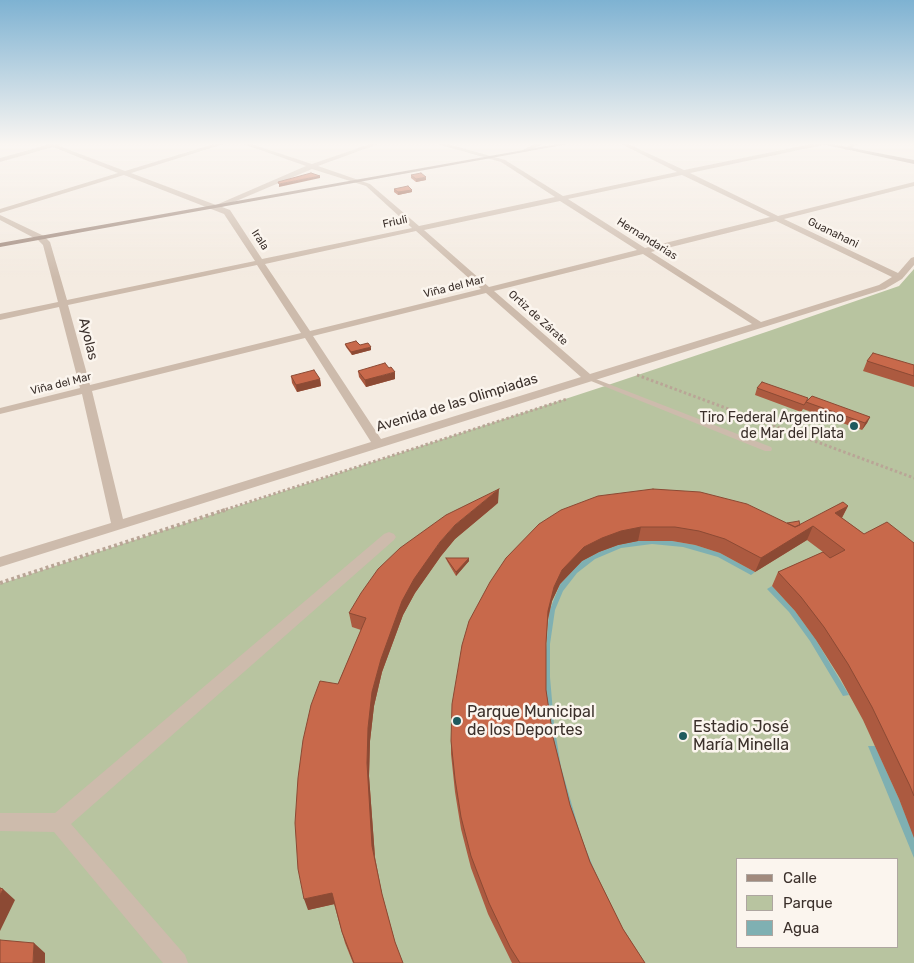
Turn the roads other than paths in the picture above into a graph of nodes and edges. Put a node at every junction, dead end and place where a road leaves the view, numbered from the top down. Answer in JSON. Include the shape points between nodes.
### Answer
{"nodes":[{"id":1,"x":76,"y":188,"type":"edge"},
{"id":2,"x":167,"y":188,"type":"edge"},
{"id":3,"x":260,"y":188,"type":"edge"},
{"id":4,"x":316,"y":188,"type":"edge"},
{"id":5,"x":371,"y":188,"type":"edge"},
{"id":6,"x":546,"y":188,"type":"edge"},
{"id":7,"x":611,"y":188,"type":"edge"},
{"id":8,"x":715,"y":188,"type":"edge"},
{"id":9,"x":898,"y":188,"type":"edge"},
{"id":10,"x":562,"y":198,"type":"junction"},
{"id":11,"x":217,"y":206,"type":"junction"},
{"id":12,"x":0,"y":211,"type":"edge"},
{"id":13,"x":0,"y":217,"type":"edge"},
{"id":14,"x":778,"y":218,"type":"junction"},
{"id":15,"x":418,"y":229,"type":"junction"},
{"id":16,"x":41,"y":238,"type":"junction"},
{"id":17,"x":0,"y":245,"type":"edge"},
{"id":18,"x":646,"y":251,"type":"junction"},
{"id":19,"x":914,"y":260,"type":"edge"},
{"id":20,"x":259,"y":263,"type":"junction"},
{"id":21,"x":900,"y":278,"type":"junction"},
{"id":22,"x":490,"y":290,"type":"junction"},
{"id":23,"x":64,"y":303,"type":"junction"},
{"id":24,"x":0,"y":317,"type":"edge"},
{"id":25,"x":758,"y":324,"type":"junction"},
{"id":26,"x":306,"y":335,"type":"junction"},
{"id":27,"x":588,"y":378,"type":"junction"},
{"id":28,"x":86,"y":390,"type":"junction"},
{"id":29,"x":0,"y":411,"type":"edge"},
{"id":30,"x":378,"y":443,"type":"junction"},
{"id":31,"x":768,"y":449,"type":"dead end"},
{"id":32,"x":118,"y":525,"type":"junction"},
{"id":33,"x":389,"y":537,"type":"dead end"},
{"id":34,"x":0,"y":562,"type":"edge"},
{"id":35,"x":0,"y":822,"type":"edge"},
{"id":36,"x":58,"y":823,"type":"junction"},
{"id":37,"x":177,"y":963,"type":"edge"}],
"edges":[{"from":1,"to":12,"type":"street"},
{"from":2,"to":11,"type":"street","name":"Irala"},
{"from":3,"to":11,"type":"street"},
{"from":4,"to":11,"type":"street"},
{"from":5,"to":15,"type":"street","name":"Ortiz de Zárate"},
{"from":6,"to":10,"type":"street","name":"Hernandarias"},
{"from":7,"to":10,"type":"street","name":"Friuli"},
{"from":8,"to":14,"type":"street","name":"Guanahani"},
{"from":9,"to":14,"type":"street","name":"Viña del Mar"},
{"from":10,"to":15,"type":"street","name":"Friuli"},
{"from":10,"to":18,"type":"street","name":"Hernandarias"},
{"from":11,"to":16,"type":"street"},
{"from":11,"to":20,"type":"street","name":"Irala","via":[[226,212]]},
{"from":13,"to":16,"type":"street"},
{"from":14,"to":18,"type":"street","name":"Viña del Mar"},
{"from":14,"to":21,"type":"street","name":"Guanahani"},
{"from":15,"to":20,"type":"street","name":"Friuli"},
{"from":15,"to":22,"type":"street","name":"Ortiz de Zárate"},
{"from":16,"to":17,"type":"street"},
{"from":16,"to":23,"type":"street","name":"Ayolas","via":[[47,244]]},
{"from":18,"to":22,"type":"street","name":"Viña del Mar"},
{"from":18,"to":25,"type":"street","name":"Hernandarias"},
{"from":19,"to":21,"type":"street","name":"Avenida de las Olimpiadas"},
{"from":20,"to":23,"type":"street","name":"Friuli"},
{"from":20,"to":26,"type":"street","name":"Irala"},
{"from":21,"to":25,"type":"street","name":"Avenida de las Olimpiadas","via":[[882,287]]},
{"from":22,"to":26,"type":"street","name":"Viña del Mar"},
{"from":22,"to":27,"type":"street","name":"Ortiz de Zárate"},
{"from":23,"to":24,"type":"street","name":"Friuli"},
{"from":23,"to":28,"type":"street","name":"Ayolas"},
{"from":25,"to":27,"type":"street","name":"Avenida de las Olimpiadas"},
{"from":26,"to":28,"type":"street","name":"Viña del Mar"},
{"from":26,"to":30,"type":"street","name":"Irala"},
{"from":27,"to":30,"type":"street","name":"Avenida de las Olimpiadas"},
{"from":27,"to":31,"type":"lane"},
{"from":28,"to":29,"type":"street","name":"Viña del Mar"},
{"from":28,"to":32,"type":"street","name":"Ayolas"},
{"from":30,"to":32,"type":"street","name":"Avenida de las Olimpiadas"},
{"from":32,"to":34,"type":"street","name":"Avenida de las Olimpiadas"},
{"from":33,"to":36,"type":"street"},
{"from":35,"to":36,"type":"street"},
{"from":36,"to":37,"type":"street"}]}
